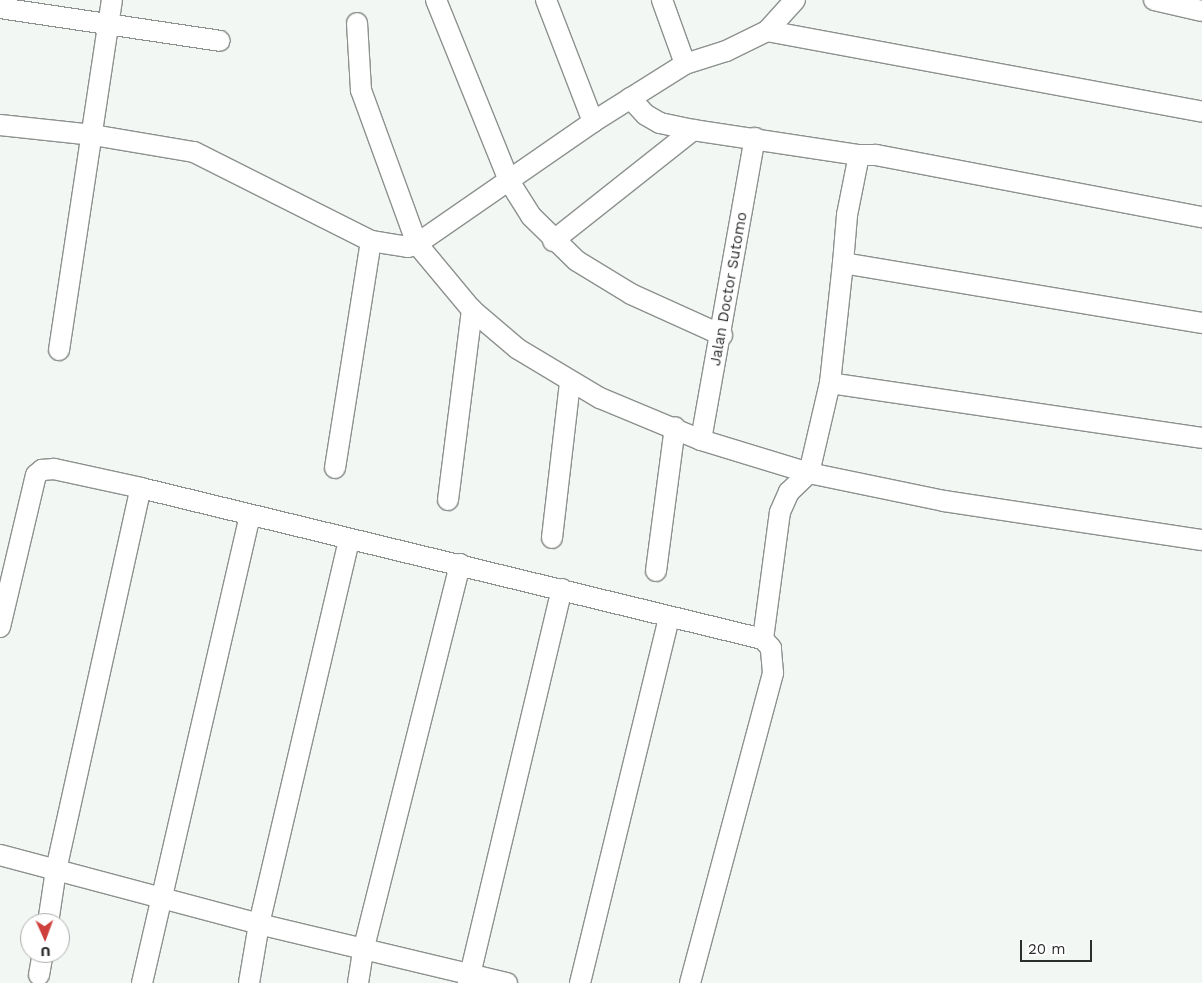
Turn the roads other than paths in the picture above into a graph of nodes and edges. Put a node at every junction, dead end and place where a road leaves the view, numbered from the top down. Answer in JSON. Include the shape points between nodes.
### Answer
{"nodes":[{"id":1,"x":112,"y":0,"type":"edge"},
{"id":2,"x":436,"y":0,"type":"edge"},
{"id":3,"x":546,"y":0,"type":"edge"},
{"id":4,"x":662,"y":0,"type":"edge"},
{"id":5,"x":1154,"y":0,"type":"edge"},
{"id":6,"x":790,"y":2,"type":"edge"},
{"id":7,"x":0,"y":8,"type":"edge"},
{"id":8,"x":1202,"y":11,"type":"edge"},
{"id":9,"x":357,"y":23,"type":"dead end"},
{"id":10,"x":107,"y":24,"type":"junction"},
{"id":11,"x":767,"y":31,"type":"junction"},
{"id":12,"x":220,"y":41,"type":"dead end"},
{"id":13,"x":685,"y":64,"type":"junction"},
{"id":14,"x":630,"y":98,"type":"junction"},
{"id":15,"x":1202,"y":112,"type":"edge"},
{"id":16,"x":593,"y":122,"type":"junction"},
{"id":17,"x":0,"y":125,"type":"edge"},
{"id":18,"x":693,"y":130,"type":"junction"},
{"id":19,"x":93,"y":135,"type":"junction"},
{"id":20,"x":755,"y":138,"type":"junction"},
{"id":21,"x":859,"y":155,"type":"junction"},
{"id":22,"x":509,"y":181,"type":"junction"},
{"id":23,"x":1202,"y":216,"type":"edge"},
{"id":24,"x":553,"y":240,"type":"junction"},
{"id":25,"x":371,"y":241,"type":"junction"},
{"id":26,"x":417,"y":244,"type":"junction"},
{"id":27,"x":843,"y":263,"type":"junction"},
{"id":28,"x":472,"y":310,"type":"junction"},
{"id":29,"x":1202,"y":323,"type":"edge"},
{"id":30,"x":722,"y":335,"type":"junction"},
{"id":31,"x":59,"y":350,"type":"dead end"},
{"id":32,"x":570,"y":383,"type":"junction"},
{"id":33,"x":830,"y":383,"type":"junction"},
{"id":34,"x":675,"y":427,"type":"junction"},
{"id":35,"x":1202,"y":438,"type":"edge"},
{"id":36,"x":701,"y":440,"type":"junction"},
{"id":37,"x":335,"y":468,"type":"dead end"},
{"id":38,"x":809,"y":473,"type":"junction"},
{"id":39,"x":141,"y":488,"type":"junction"},
{"id":40,"x":448,"y":500,"type":"dead end"},
{"id":41,"x":250,"y":517,"type":"junction"},
{"id":42,"x":552,"y":538,"type":"dead end"},
{"id":43,"x":1202,"y":540,"type":"edge"},
{"id":44,"x":349,"y":541,"type":"junction"},
{"id":45,"x":460,"y":564,"type":"junction"},
{"id":46,"x":656,"y":571,"type":"dead end"},
{"id":47,"x":562,"y":588,"type":"junction"},
{"id":48,"x":669,"y":618,"type":"junction"},
{"id":49,"x":0,"y":627,"type":"edge"},
{"id":50,"x":763,"y":639,"type":"junction"},
{"id":51,"x":0,"y":855,"type":"edge"},
{"id":52,"x":56,"y":870,"type":"junction"},
{"id":53,"x":160,"y":898,"type":"junction"},
{"id":54,"x":50,"y":913,"type":"edge"},
{"id":55,"x":259,"y":924,"type":"junction"},
{"id":56,"x":364,"y":947,"type":"junction"},
{"id":57,"x":41,"y":963,"type":"edge"},
{"id":58,"x":39,"y":975,"type":"dead end"},
{"id":59,"x":468,"y":979,"type":"edge"},
{"id":60,"x":142,"y":983,"type":"edge"},
{"id":61,"x":249,"y":983,"type":"edge"},
{"id":62,"x":358,"y":983,"type":"edge"},
{"id":63,"x":507,"y":983,"type":"edge"},
{"id":64,"x":580,"y":983,"type":"edge"},
{"id":65,"x":690,"y":983,"type":"edge"}],
"edges":[{"from":1,"to":10,"type":"street"},
{"from":2,"to":22,"type":"street"},
{"from":3,"to":16,"type":"street"},
{"from":4,"to":13,"type":"street"},
{"from":5,"to":8,"type":"street"},
{"from":6,"to":11,"type":"street"},
{"from":7,"to":10,"type":"street"},
{"from":9,"to":26,"type":"street","via":[[365,105]]},
{"from":10,"to":12,"type":"street"},
{"from":10,"to":19,"type":"street"},
{"from":11,"to":13,"type":"street","via":[[726,51]]},
{"from":11,"to":15,"type":"street"},
{"from":13,"to":14,"type":"street"},
{"from":14,"to":16,"type":"street"},
{"from":14,"to":18,"type":"street","via":[[646,115],[660,123]]},
{"from":16,"to":22,"type":"street"},
{"from":17,"to":19,"type":"street"},
{"from":18,"to":20,"type":"street"},
{"from":18,"to":24,"type":"street"},
{"from":19,"to":25,"type":"street","via":[[170,146],[201,154]]},
{"from":19,"to":31,"type":"street"},
{"from":20,"to":21,"type":"street"},
{"from":20,"to":30,"type":"street","name":"Jalan Doctor Sutomo"},
{"from":21,"to":23,"type":"street","via":[[876,155]]},
{"from":21,"to":27,"type":"street","via":[[847,215]]},
{"from":22,"to":24,"type":"street","via":[[531,216]]},
{"from":22,"to":26,"type":"street"},
{"from":24,"to":30,"type":"street","via":[[577,261],[631,294]]},
{"from":25,"to":26,"type":"street","via":[[394,247]]},
{"from":25,"to":37,"type":"street"},
{"from":26,"to":28,"type":"street"},
{"from":27,"to":29,"type":"street"},
{"from":27,"to":33,"type":"street"},
{"from":28,"to":32,"type":"street","via":[[518,349]]},
{"from":28,"to":40,"type":"street"},
{"from":30,"to":36,"type":"street","name":"Jalan Doctor Sutomo"},
{"from":32,"to":34,"type":"street"},
{"from":32,"to":42,"type":"street"},
{"from":33,"to":35,"type":"street"},
{"from":33,"to":38,"type":"street"},
{"from":34,"to":36,"type":"street"},
{"from":34,"to":46,"type":"street"},
{"from":36,"to":38,"type":"street"},
{"from":38,"to":43,"type":"street","via":[[944,501]]},
{"from":38,"to":50,"type":"street","via":[[789,492],[781,507]]},
{"from":39,"to":41,"type":"street"},
{"from":39,"to":49,"type":"street","via":[[54,470],[42,470],[36,475]]},
{"from":39,"to":52,"type":"street"},
{"from":41,"to":44,"type":"street"},
{"from":41,"to":53,"type":"street"},
{"from":44,"to":45,"type":"street"},
{"from":44,"to":55,"type":"street"},
{"from":45,"to":47,"type":"street"},
{"from":45,"to":56,"type":"street"},
{"from":47,"to":48,"type":"street"},
{"from":47,"to":59,"type":"street"},
{"from":48,"to":50,"type":"street"},
{"from":48,"to":64,"type":"street"},
{"from":50,"to":65,"type":"street","via":[[770,648],[773,673]]},
{"from":51,"to":52,"type":"street"},
{"from":52,"to":53,"type":"street"},
{"from":52,"to":54,"type":"street"},
{"from":53,"to":55,"type":"street"},
{"from":53,"to":60,"type":"street"},
{"from":55,"to":56,"type":"street"},
{"from":55,"to":61,"type":"street"},
{"from":56,"to":59,"type":"street"},
{"from":56,"to":62,"type":"street"},
{"from":57,"to":58,"type":"street"},
{"from":59,"to":63,"type":"street"}]}
